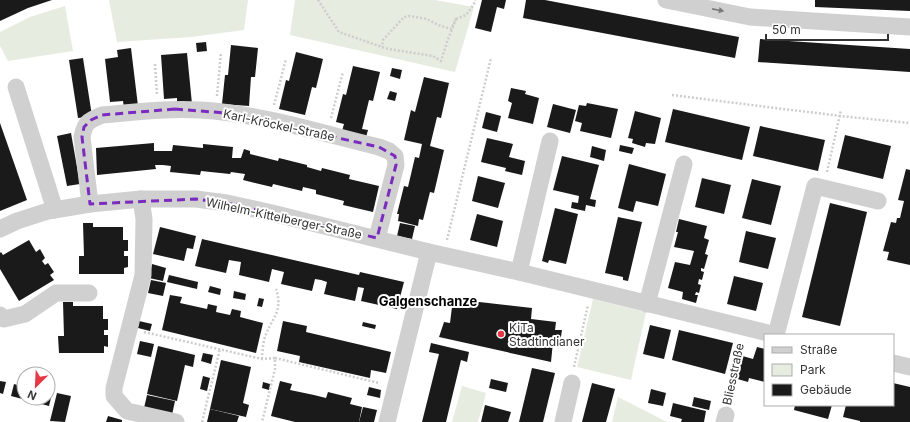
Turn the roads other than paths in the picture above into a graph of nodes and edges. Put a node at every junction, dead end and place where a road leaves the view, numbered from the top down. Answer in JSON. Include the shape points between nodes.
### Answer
{"nodes":[{"id":1,"x":666,"y":0,"type":"edge"},
{"id":2,"x":910,"y":27,"type":"edge"},
{"id":3,"x":16,"y":87,"type":"dead end"},
{"id":4,"x":550,"y":141,"type":"dead end"},
{"id":5,"x":684,"y":164,"type":"dead end"},
{"id":6,"x":141,"y":199,"type":"junction"},
{"id":7,"x":878,"y":201,"type":"dead end"},
{"id":8,"x":90,"y":204,"type":"junction"},
{"id":9,"x":55,"y":210,"type":"junction"},
{"id":10,"x":0,"y":229,"type":"edge"},
{"id":11,"x":377,"y":238,"type":"junction"},
{"id":12,"x":436,"y":253,"type":"junction"},
{"id":13,"x":519,"y":272,"type":"junction"},
{"id":14,"x":89,"y":293,"type":"dead end"},
{"id":15,"x":647,"y":304,"type":"junction"},
{"id":16,"x":0,"y":315,"type":"edge"},
{"id":17,"x":772,"y":334,"type":"edge"},
{"id":18,"x":776,"y":334,"type":"edge"},
{"id":19,"x":894,"y":363,"type":"edge"},
{"id":20,"x":910,"y":367,"type":"edge"},
{"id":21,"x":572,"y":383,"type":"road end"},
{"id":22,"x":176,"y":422,"type":"edge"},
{"id":23,"x":388,"y":422,"type":"edge"},
{"id":24,"x":562,"y":422,"type":"edge"}],
"edges":[{"from":1,"to":2,"type":"street","one_way":true,"via":[[750,16]]},
{"from":3,"to":9,"type":"street"},
{"from":4,"to":13,"type":"street"},
{"from":5,"to":15,"type":"street"},
{"from":6,"to":8,"type":"street","name":"Wilhelm-Kittelberger-Straße"},
{"from":6,"to":11,"type":"street","name":"Wilhelm-Kittelberger-Straße","via":[[196,199],[227,204]]},
{"from":6,"to":22,"type":"street","via":[[144,219],[144,275],[114,396],[127,411]]},
{"from":7,"to":18,"type":"street","name":"Wilhelm-Kittelberger-Straße","via":[[815,186]]},
{"from":8,"to":9,"type":"street","name":"Wilhelm-Kittelberger-Straße"},
{"from":8,"to":11,"type":"street","name":"Karl-Kröckel-Straße","via":[[82,137],[84,127],[91,120],[102,115],[175,109],[215,112],[270,121],[389,151],[395,156],[396,165]]},
{"from":9,"to":10,"type":"street","name":"Wilhelm-Kittelberger-Straße","via":[[17,221]]},
{"from":11,"to":12,"type":"street","name":"Wilhelm-Kittelberger-Straße"},
{"from":12,"to":13,"type":"street","name":"Wilhelm-Kittelberger-Straße"},
{"from":12,"to":23,"type":"street"},
{"from":13,"to":15,"type":"street","name":"Wilhelm-Kittelberger-Straße"},
{"from":14,"to":16,"type":"street","via":[[56,293],[25,314],[4,319]]},
{"from":15,"to":17,"type":"street","name":"Wilhelm-Kittelberger-Straße"},
{"from":19,"to":20,"type":"street"},
{"from":21,"to":24,"type":"street"}]}
